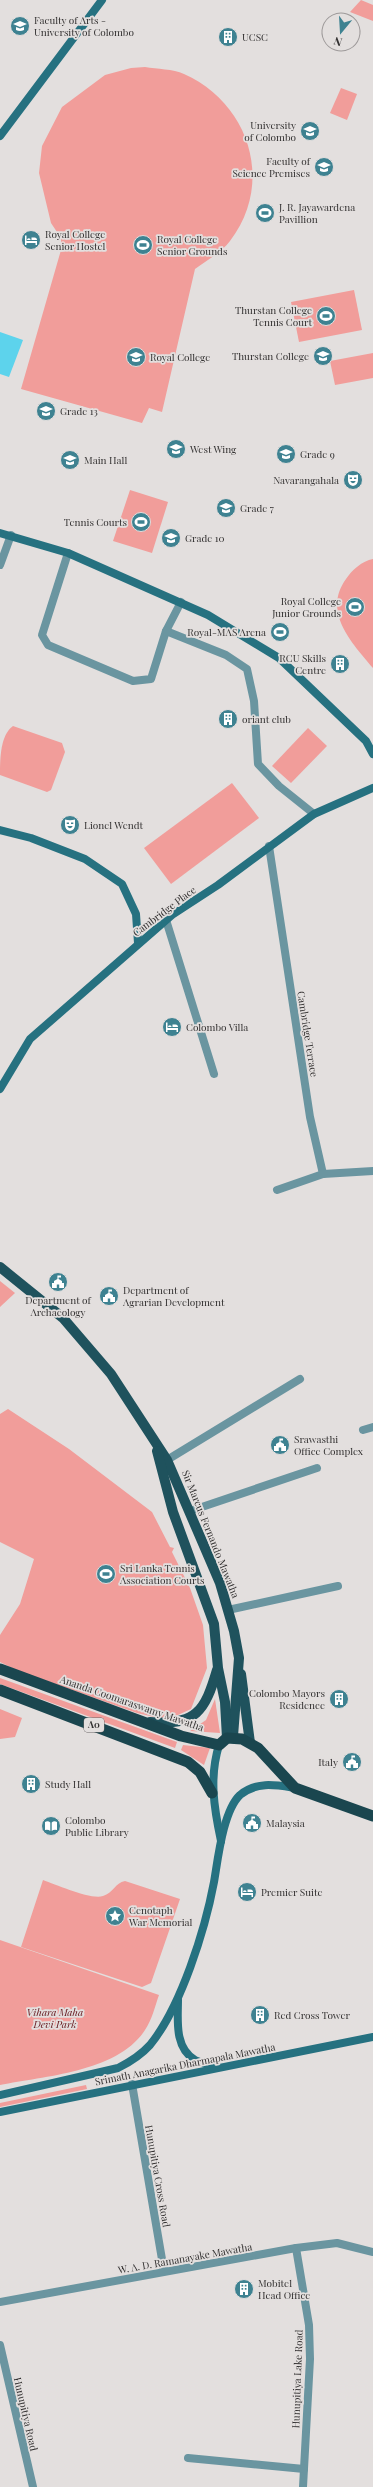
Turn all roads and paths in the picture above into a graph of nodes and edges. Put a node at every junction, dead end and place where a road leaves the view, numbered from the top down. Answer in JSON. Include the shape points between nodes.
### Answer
{"nodes":[{"id":1,"x":102,"y":0,"type":"edge"},
{"id":2,"x":0,"y":136,"type":"edge"},
{"id":3,"x":0,"y":532,"type":"edge"},
{"id":4,"x":11,"y":535,"type":"junction"},
{"id":5,"x":68,"y":554,"type":"junction"},
{"id":6,"x":0,"y":565,"type":"edge"},
{"id":7,"x":181,"y":602,"type":"junction"},
{"id":8,"x":166,"y":631,"type":"junction"},
{"id":9,"x":373,"y":754,"type":"edge"},
{"id":10,"x":373,"y":788,"type":"edge"},
{"id":11,"x":314,"y":814,"type":"junction"},
{"id":12,"x":0,"y":830,"type":"edge"},
{"id":13,"x":269,"y":846,"type":"junction"},
{"id":14,"x":166,"y":920,"type":"junction"},
{"id":15,"x":138,"y":943,"type":"junction"},
{"id":16,"x":214,"y":1074,"type":"dead end"},
{"id":17,"x":0,"y":1089,"type":"edge"},
{"id":18,"x":373,"y":1171,"type":"edge"},
{"id":19,"x":323,"y":1174,"type":"junction"},
{"id":20,"x":277,"y":1190,"type":"dead end"},
{"id":21,"x":0,"y":1267,"type":"edge"},
{"id":22,"x":300,"y":1379,"type":"dead end"},
{"id":23,"x":373,"y":1427,"type":"edge"},
{"id":24,"x":363,"y":1430,"type":"dead end"},
{"id":25,"x":154,"y":1439,"type":"junction"},
{"id":26,"x":167,"y":1460,"type":"junction"},
{"id":27,"x":317,"y":1468,"type":"dead end"},
{"id":28,"x":190,"y":1510,"type":"junction"},
{"id":29,"x":338,"y":1586,"type":"dead end"},
{"id":30,"x":228,"y":1610,"type":"junction"},
{"id":31,"x":239,"y":1658,"type":"junction"},
{"id":32,"x":218,"y":1668,"type":"junction"},
{"id":33,"x":0,"y":1669,"type":"edge"},
{"id":34,"x":0,"y":1690,"type":"edge"},
{"id":35,"x":142,"y":1722,"type":"junction"},
{"id":36,"x":226,"y":1740,"type":"junction"},
{"id":37,"x":250,"y":1743,"type":"junction"},
{"id":38,"x":295,"y":1788,"type":"junction"},
{"id":39,"x":212,"y":1793,"type":"junction"},
{"id":40,"x":373,"y":1816,"type":"edge"},
{"id":41,"x":221,"y":1844,"type":"junction"},
{"id":42,"x":178,"y":1998,"type":"junction"},
{"id":43,"x":373,"y":2037,"type":"edge"},
{"id":44,"x":221,"y":2068,"type":"junction"},
{"id":45,"x":132,"y":2084,"type":"junction"},
{"id":46,"x":0,"y":2095,"type":"edge"},
{"id":47,"x":0,"y":2112,"type":"edge"},
{"id":48,"x":296,"y":2248,"type":"junction"},
{"id":49,"x":373,"y":2252,"type":"edge"},
{"id":50,"x":164,"y":2271,"type":"junction"},
{"id":51,"x":0,"y":2302,"type":"edge"},
{"id":52,"x":0,"y":2345,"type":"edge"},
{"id":53,"x":188,"y":2458,"type":"dead end"},
{"id":54,"x":304,"y":2469,"type":"junction"},
{"id":55,"x":34,"y":2487,"type":"edge"},
{"id":56,"x":303,"y":2487,"type":"edge"}],
"edges":[{"from":1,"to":2,"type":"main road"},
{"from":3,"to":4,"type":"main road"},
{"from":4,"to":5,"type":"main road"},
{"from":4,"to":6,"type":"street"},
{"from":5,"to":7,"type":"main road"},
{"from":5,"to":8,"type":"street","via":[[42,634],[48,644],[133,681],[151,679]]},
{"from":7,"to":8,"type":"street"},
{"from":7,"to":9,"type":"main road","via":[[208,615],[279,658],[366,741]]},
{"from":8,"to":11,"type":"street","via":[[226,655],[247,669],[254,701],[258,764],[279,786]]},
{"from":10,"to":11,"type":"main road","name":"Cambridge Place"},
{"from":11,"to":13,"type":"main road","name":"Cambridge Place"},
{"from":12,"to":15,"type":"main road","via":[[31,838],[85,859],[122,884],[136,914]]},
{"from":13,"to":14,"type":"main road","name":"Cambridge Place"},
{"from":13,"to":19,"type":"street","name":"Cambridge Terrace","via":[[310,1117]]},
{"from":14,"to":15,"type":"main road","name":"Cambridge Place"},
{"from":14,"to":16,"type":"street"},
{"from":15,"to":17,"type":"main road","name":"Cambridge Place","via":[[30,1039]]},
{"from":18,"to":19,"type":"street"},
{"from":19,"to":20,"type":"street"},
{"from":21,"to":25,"type":"main road","name":"Sir Marcus Fernando Mawatha","via":[[63,1318],[111,1374]]},
{"from":22,"to":26,"type":"street"},
{"from":23,"to":24,"type":"street"},
{"from":25,"to":26,"type":"main road","name":"Sir Marcus Fernando Mawatha"},
{"from":25,"to":32,"type":"main road","name":"Sir Marcus Fernando Mawatha","via":[[173,1512],[214,1624]]},
{"from":26,"to":28,"type":"main road","name":"Sir Marcus Fernando Mawatha"},
{"from":27,"to":28,"type":"street"},
{"from":28,"to":30,"type":"main road","name":"Sir Marcus Fernando Mawatha","via":[[220,1583]]},
{"from":29,"to":30,"type":"street"},
{"from":30,"to":31,"type":"main road","name":"Sir Marcus Fernando Mawatha"},
{"from":31,"to":36,"type":"main road","name":"Sir Marcus Fernando Mawatha"},
{"from":31,"to":37,"type":"main road"},
{"from":32,"to":35,"type":"main road","via":[[210,1697],[197,1713],[169,1724]]},
{"from":32,"to":36,"type":"main road","name":"Sir Marcus Fernando Mawatha","via":[[225,1702]]},
{"from":33,"to":35,"type":"highway","name":"Ananda Coomaraswamy Mawatha","number":"A0"},
{"from":34,"to":39,"type":"highway","number":"A0","via":[[188,1762],[200,1772]]},
{"from":35,"to":36,"type":"highway","name":"Ananda Coomaraswamy Mawatha","number":"A0"},
{"from":36,"to":37,"type":"highway","name":"Ananda Coomaraswamy Mawatha","number":"A0"},
{"from":36,"to":39,"type":"main road","name":"Sir Marcus Fernando Mawatha","via":[[214,1760]]},
{"from":37,"to":38,"type":"highway","name":"Ananda Coomaraswamy Mawatha","number":"A0","via":[[258,1748]]},
{"from":38,"to":40,"type":"highway","name":"Ananda Coomaraswamy Mawatha","number":"A0"},
{"from":38,"to":41,"type":"main road","name":"Sir Marcus Fernando Mawatha","via":[[260,1785],[241,1794],[232,1808]]},
{"from":39,"to":41,"type":"main road","name":"Sir Marcus Fernando Mawatha"},
{"from":41,"to":42,"type":"main road","name":"Sir Marcus Fernando Mawatha","via":[[211,1898]]},
{"from":42,"to":44,"type":"main road","via":[[177,2024],[181,2043],[195,2060]]},
{"from":42,"to":46,"type":"main road","name":"Srimath Anagarika Dharmapala Mawatha","via":[[150,2044],[131,2062],[118,2068]]},
{"from":43,"to":44,"type":"main road","name":"Srimath Anagarika Dharmapala Mawatha"},
{"from":44,"to":45,"type":"main road","name":"Srimath Anagarika Dharmapala Mawatha"},
{"from":45,"to":47,"type":"main road","name":"Srimath Anagarika Dharmapala Mawatha"},
{"from":45,"to":50,"type":"street","name":"Hunupitiya Cross Road"},
{"from":48,"to":49,"type":"street","name":"W. A. D. Ramanayake Mawatha","via":[[337,2243]]},
{"from":48,"to":50,"type":"street","name":"W. A. D. Ramanayake Mawatha"},
{"from":48,"to":54,"type":"street","name":"Hunupitiya Lake Road","via":[[309,2325],[310,2359]]},
{"from":50,"to":51,"type":"street","name":"W. A. D. Ramanayake Mawatha"},
{"from":52,"to":55,"type":"street","name":"Hunupitiya Road"},
{"from":53,"to":54,"type":"street"},
{"from":54,"to":56,"type":"street","name":"Hunupitiya Lake Road"}]}
